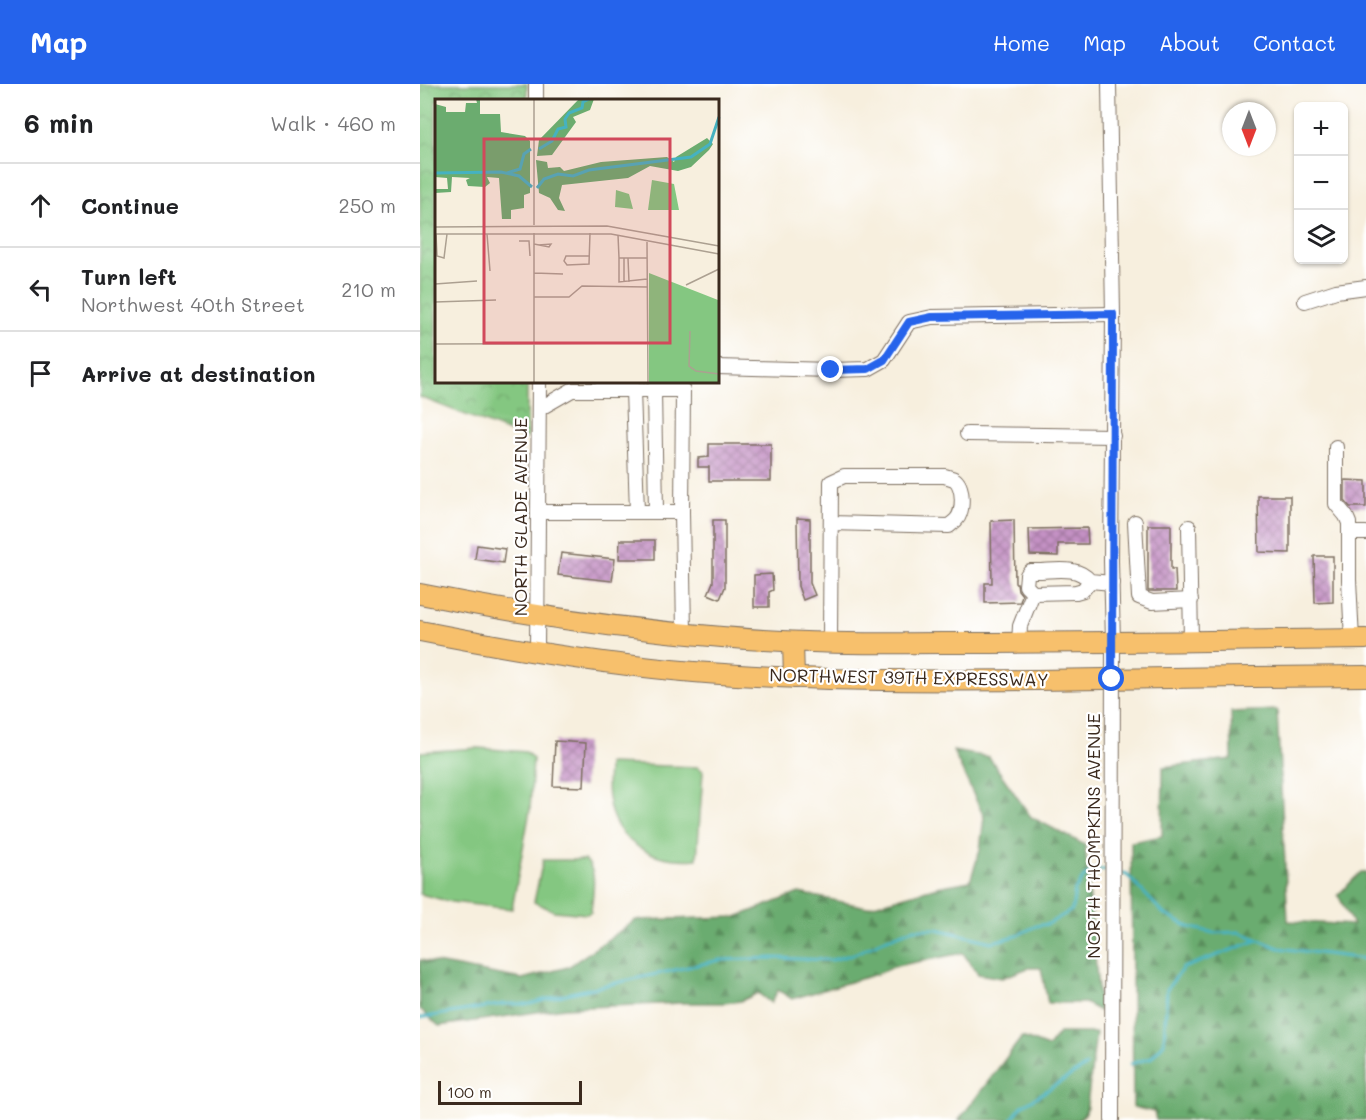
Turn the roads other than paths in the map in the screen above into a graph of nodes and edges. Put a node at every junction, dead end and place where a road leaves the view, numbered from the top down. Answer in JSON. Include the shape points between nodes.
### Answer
{"nodes":[{"id":1,"x":1109,"y":84,"type":"edge"},
{"id":2,"x":1366,"y":287,"type":"edge"},
{"id":3,"x":1305,"y":301,"type":"dead end"},
{"id":4,"x":1113,"y":314,"type":"junction"},
{"id":5,"x":718,"y":367,"type":"edge"},
{"id":6,"x":539,"y":382,"type":"edge"},
{"id":7,"x":633,"y":390,"type":"junction"},
{"id":8,"x":654,"y":390,"type":"junction"},
{"id":9,"x":539,"y":409,"type":"junction"},
{"id":10,"x":967,"y":434,"type":"dead end"},
{"id":11,"x":1113,"y":436,"type":"junction"},
{"id":12,"x":1336,"y":447,"type":"dead end"},
{"id":13,"x":538,"y":512,"type":"junction"},
{"id":14,"x":637,"y":512,"type":"junction"},
{"id":15,"x":656,"y":512,"type":"junction"},
{"id":16,"x":682,"y":512,"type":"junction"},
{"id":17,"x":1135,"y":522,"type":"dead end"},
{"id":18,"x":831,"y":523,"type":"junction"},
{"id":19,"x":1189,"y":527,"type":"dead end"},
{"id":20,"x":1349,"y":533,"type":"junction"},
{"id":21,"x":1366,"y":533,"type":"edge"},
{"id":22,"x":1137,"y":559,"type":"junction"},
{"id":23,"x":1111,"y":561,"type":"junction"},
{"id":24,"x":1090,"y":581,"type":"junction"},
{"id":25,"x":1112,"y":583,"type":"junction"},
{"id":26,"x":1033,"y":593,"type":"junction"},
{"id":27,"x":420,"y":594,"type":"edge"},
{"id":28,"x":1191,"y":600,"type":"junction"},
{"id":29,"x":538,"y":615,"type":"junction"},
{"id":30,"x":420,"y":631,"type":"edge"},
{"id":31,"x":684,"y":633,"type":"junction"},
{"id":32,"x":1359,"y":640,"type":"edge"},
{"id":33,"x":793,"y":642,"type":"junction"},
{"id":34,"x":1113,"y":642,"type":"junction"},
{"id":35,"x":1191,"y":642,"type":"junction"},
{"id":36,"x":830,"y":643,"type":"junction"},
{"id":37,"x":1019,"y":643,"type":"junction"},
{"id":38,"x":537,"y":653,"type":"junction"},
{"id":39,"x":1366,"y":676,"type":"edge"},
{"id":40,"x":794,"y":678,"type":"junction"},
{"id":41,"x":1112,"y":679,"type":"junction"},
{"id":42,"x":1112,"y":1120,"type":"edge"}],
"edges":[{"from":1,"to":4,"type":"street","name":"NORTH THOMPKINS AVENUE"},
{"from":2,"to":3,"type":"street"},
{"from":4,"to":5,"type":"street","via":[[932,317],[909,322],[884,360],[868,369]]},
{"from":4,"to":11,"type":"street","name":"NORTH THOMPKINS AVENUE"},
{"from":6,"to":9,"type":"street","name":"NORTH GLADE AVENUE"},
{"from":7,"to":8,"type":"street"},
{"from":7,"to":9,"type":"street","via":[[572,390]]},
{"from":7,"to":14,"type":"street"},
{"from":8,"to":15,"type":"street"},
{"from":8,"to":16,"type":"street","via":[[683,390]]},
{"from":9,"to":13,"type":"street","name":"NORTH GLADE AVENUE"},
{"from":10,"to":11,"type":"street"},
{"from":11,"to":23,"type":"street","name":"NORTH THOMPKINS AVENUE"},
{"from":12,"to":20,"type":"street","via":[[1336,504],[1349,520]]},
{"from":13,"to":14,"type":"street"},
{"from":13,"to":29,"type":"street","name":"NORTH GLADE AVENUE"},
{"from":14,"to":15,"type":"street"},
{"from":15,"to":16,"type":"street"},
{"from":16,"to":31,"type":"street"},
{"from":17,"to":22,"type":"street"},
{"from":18,"to":18,"type":"street","via":[[831,482],[838,477],[945,476],[957,482],[962,497],[960,513],[949,526]]},
{"from":18,"to":36,"type":"street"},
{"from":19,"to":28,"type":"street"},
{"from":20,"to":21,"type":"street"},
{"from":20,"to":32,"type":"street","via":[[1348,580]]},
{"from":22,"to":23,"type":"street"},
{"from":22,"to":28,"type":"street","via":[[1138,597],[1152,602]]},
{"from":23,"to":25,"type":"street","name":"NORTH THOMPKINS AVENUE"},
{"from":24,"to":25,"type":"street"},
{"from":24,"to":26,"type":"street","via":[[1076,592]]},
{"from":24,"to":26,"type":"street","via":[[1076,570],[1030,571],[1026,586]]},
{"from":25,"to":34,"type":"street","name":"NORTH THOMPKINS AVENUE"},
{"from":26,"to":37,"type":"street","via":[[1020,626]]},
{"from":27,"to":29,"type":"highway","name":"NORTHWEST 39TH EXPRESSWAY"},
{"from":28,"to":35,"type":"street"},
{"from":29,"to":31,"type":"highway","name":"NORTHWEST 39TH EXPRESSWAY"},
{"from":29,"to":38,"type":"street","name":"NORTH GLADE AVENUE"},
{"from":30,"to":38,"type":"highway","name":"NORTHWEST 39TH EXPRESSWAY"},
{"from":31,"to":33,"type":"highway","name":"NORTHWEST 39TH EXPRESSWAY"},
{"from":32,"to":35,"type":"highway","name":"NORTHWEST 39TH EXPRESSWAY"},
{"from":33,"to":36,"type":"highway","name":"NORTHWEST 39TH EXPRESSWAY"},
{"from":33,"to":40,"type":"highway"},
{"from":34,"to":35,"type":"highway","name":"NORTHWEST 39TH EXPRESSWAY"},
{"from":34,"to":37,"type":"highway","name":"NORTHWEST 39TH EXPRESSWAY"},
{"from":34,"to":41,"type":"street","name":"NORTH THOMPKINS AVENUE"},
{"from":36,"to":37,"type":"highway","name":"NORTHWEST 39TH EXPRESSWAY"},
{"from":38,"to":40,"type":"highway","name":"NORTHWEST 39TH EXPRESSWAY","via":[[658,669]]},
{"from":39,"to":41,"type":"highway","name":"NORTHWEST 39TH EXPRESSWAY"},
{"from":40,"to":41,"type":"highway","name":"NORTHWEST 39TH EXPRESSWAY","via":[[917,682]]},
{"from":41,"to":42,"type":"street","name":"NORTH THOMPKINS AVENUE"}]}
